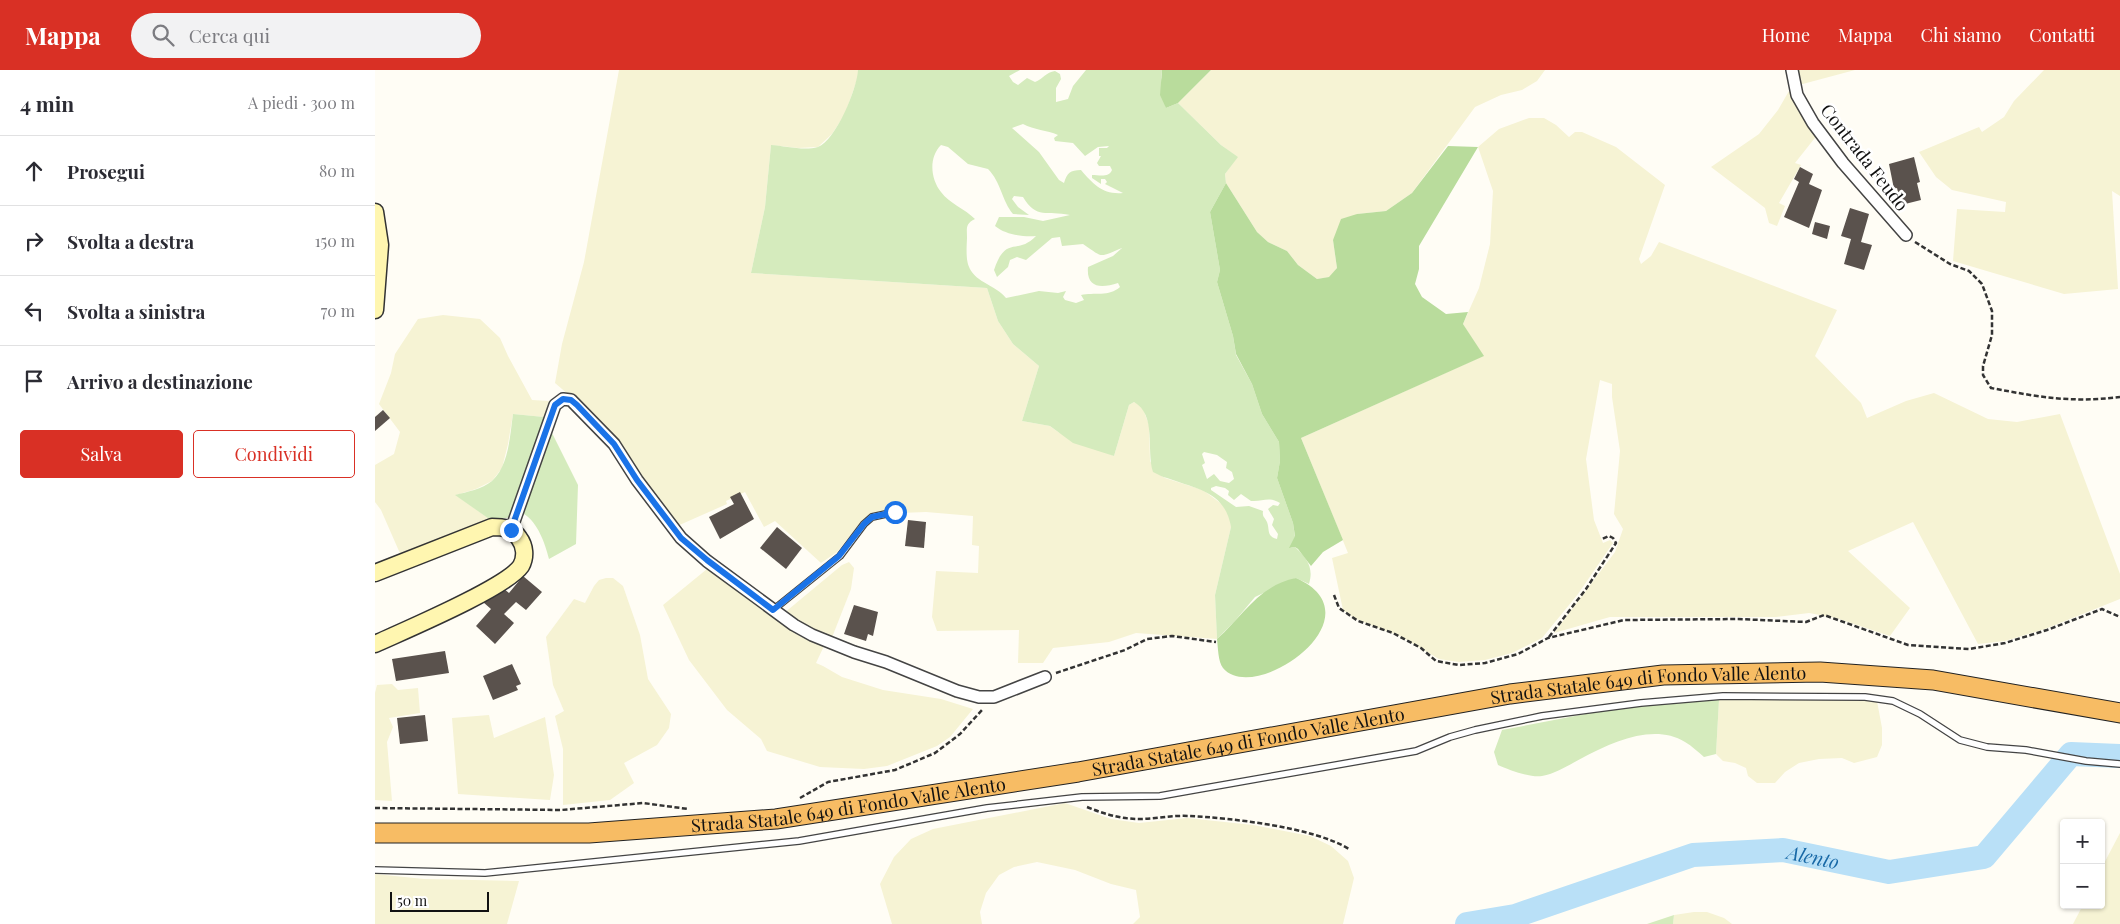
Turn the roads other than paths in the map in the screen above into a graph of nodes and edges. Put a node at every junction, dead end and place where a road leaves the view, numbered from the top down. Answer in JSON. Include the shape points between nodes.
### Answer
{"nodes":[{"id":1,"x":1792,"y":70,"type":"edge"},
{"id":2,"x":375,"y":212,"type":"edge"},
{"id":3,"x":1905,"y":236,"type":"road end"},
{"id":4,"x":375,"y":310,"type":"edge"},
{"id":5,"x":895,"y":512,"type":"dead end"},
{"id":6,"x":511,"y":530,"type":"junction"},
{"id":7,"x":375,"y":573,"type":"edge"},
{"id":8,"x":773,"y":610,"type":"junction"},
{"id":9,"x":375,"y":644,"type":"edge"},
{"id":10,"x":1045,"y":677,"type":"road end"},
{"id":11,"x":2120,"y":713,"type":"edge"},
{"id":12,"x":2120,"y":764,"type":"edge"},
{"id":13,"x":375,"y":834,"type":"edge"},
{"id":14,"x":375,"y":870,"type":"edge"}],
"edges":[{"from":1,"to":3,"type":"street","name":"Contrada Feudo","via":[[1797,96],[1813,123]]},
{"from":2,"to":4,"type":"main road","via":[[380,244]]},
{"from":5,"to":8,"type":"lane","via":[[872,517],[839,556]]},
{"from":6,"to":7,"type":"main road","via":[[502,527],[484,529]]},
{"from":6,"to":8,"type":"street","via":[[555,405],[563,399],[571,400],[614,444],[681,538]]},
{"from":6,"to":9,"type":"main road","via":[[524,548],[520,567],[512,575],[483,593]]},
{"from":8,"to":10,"type":"street","via":[[812,635],[979,697],[994,697]]},
{"from":11,"to":13,"type":"highway","name":"Strada Statale 649 di Fondo Valle Alento","via":[[1933,680],[1819,672],[1663,675],[1510,694],[1078,772],[776,819],[589,833]]},
{"from":12,"to":14,"type":"lane","via":[[1987,747],[1960,740],[1893,701],[1865,697],[1723,696],[1542,716],[1475,730],[1416,751],[1160,796],[1068,798],[987,808],[799,841],[485,873]]}]}
